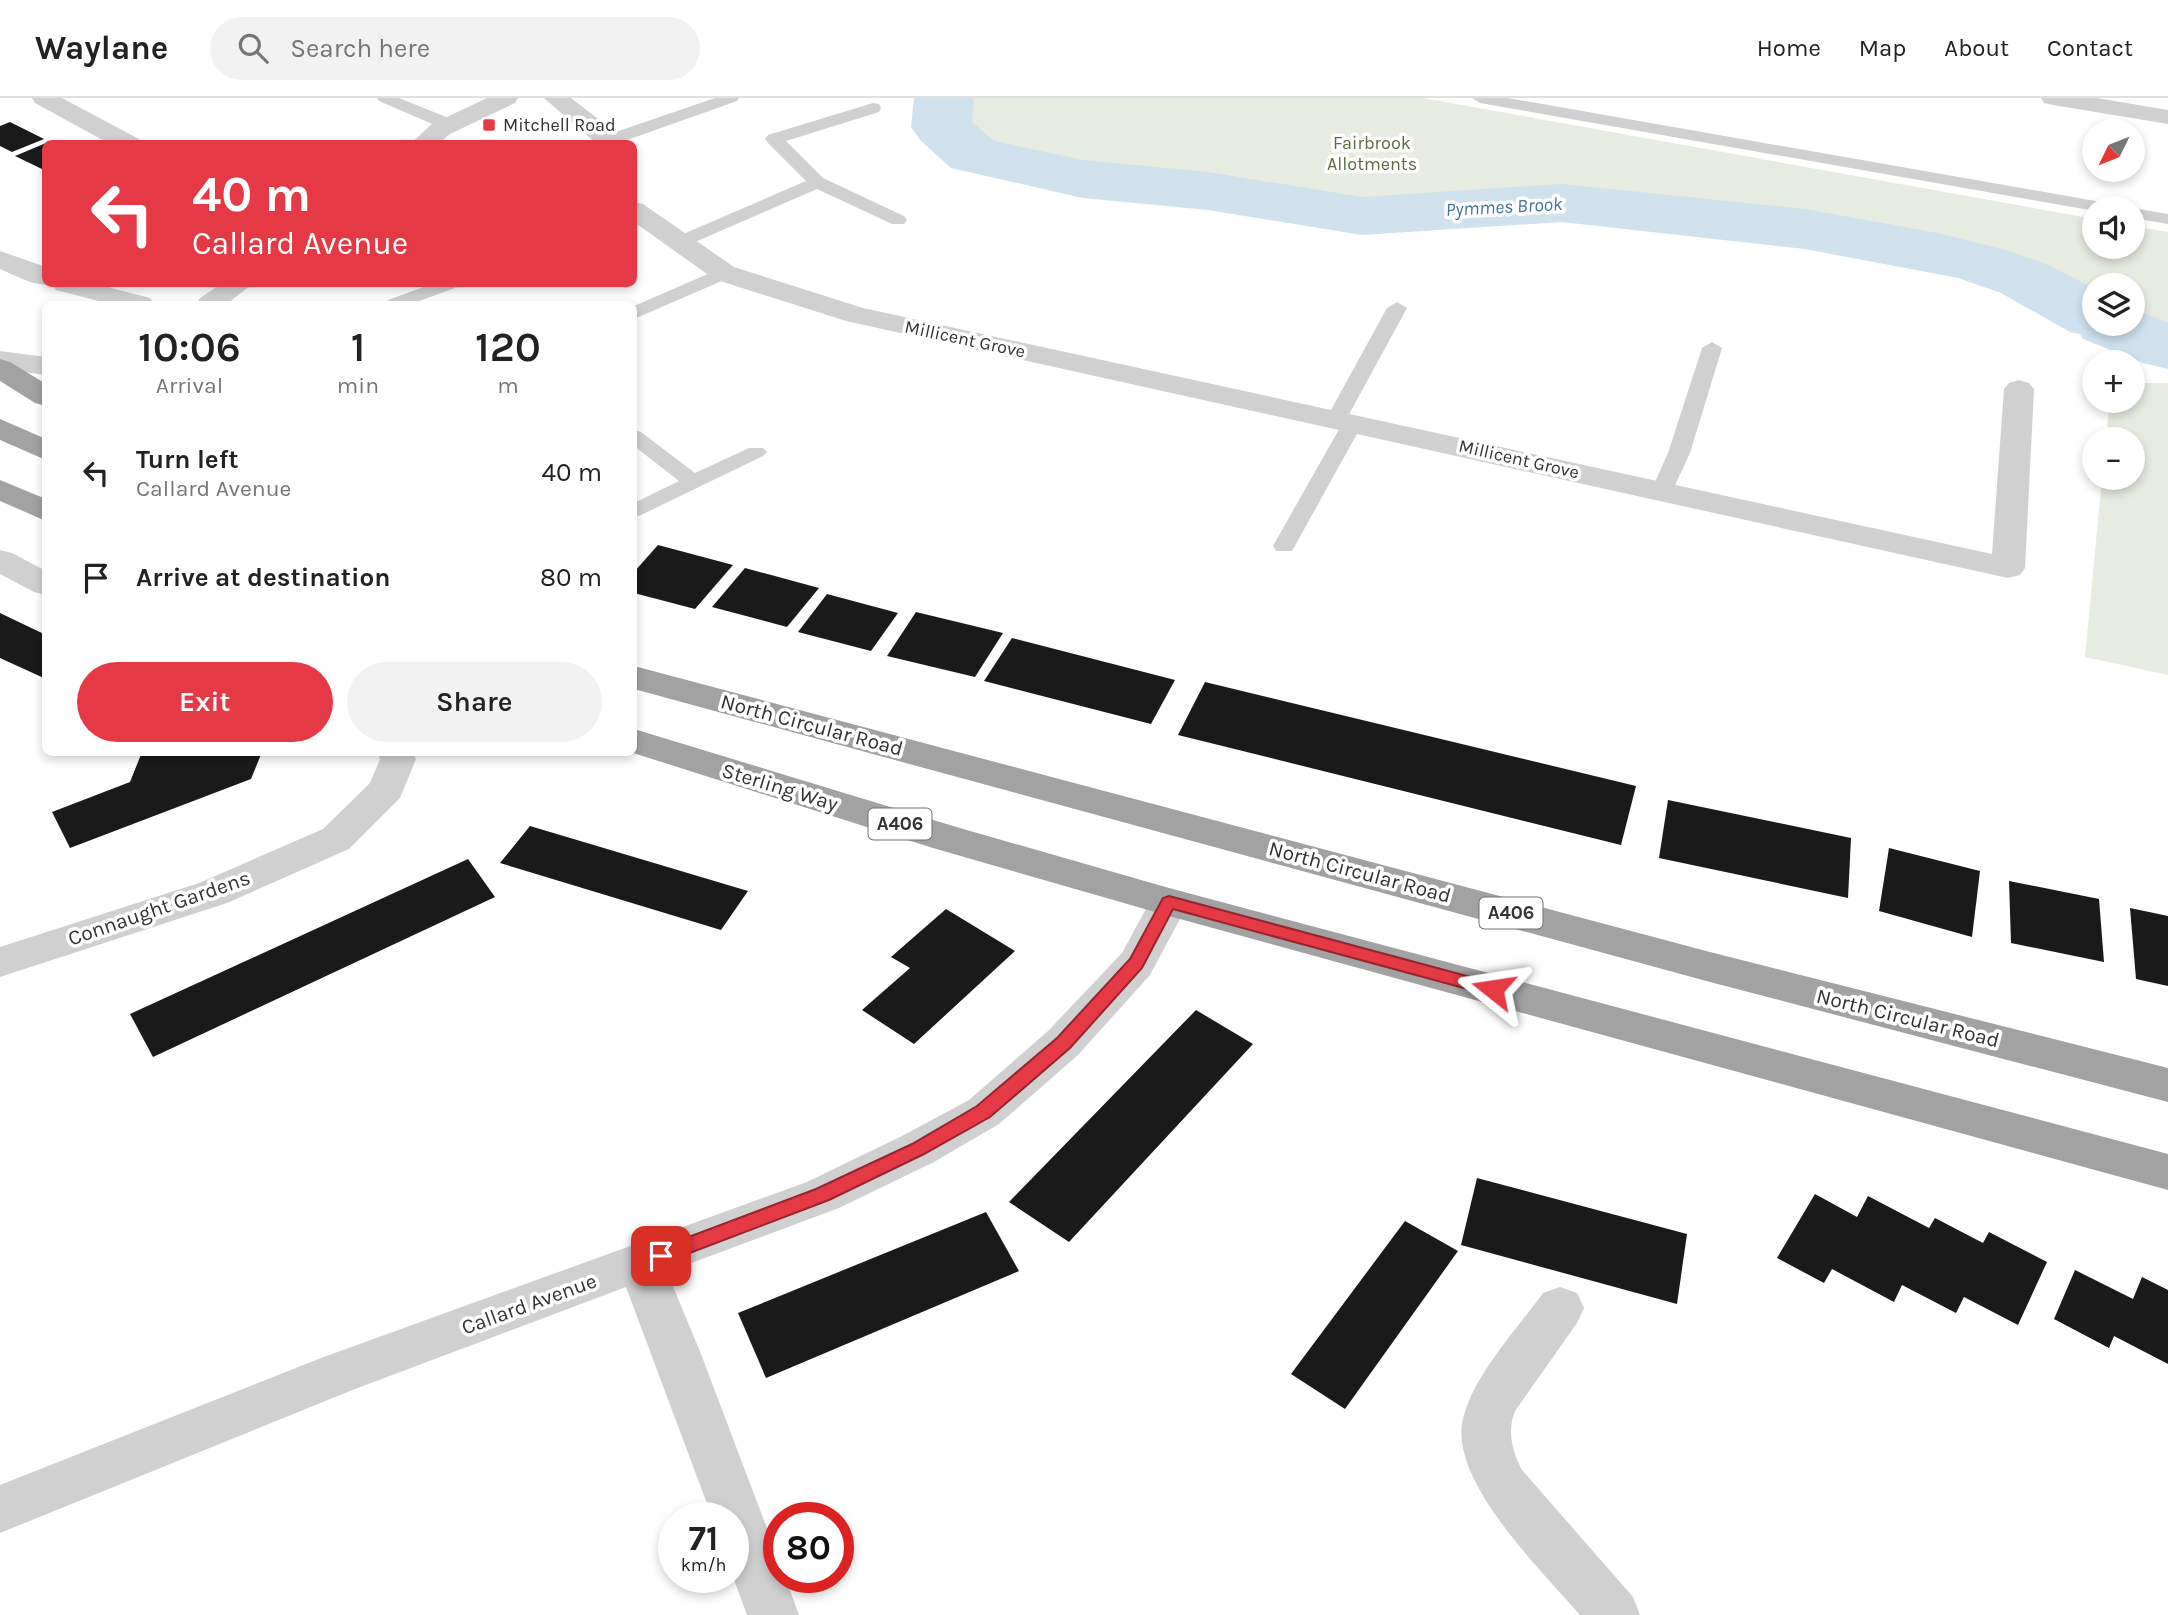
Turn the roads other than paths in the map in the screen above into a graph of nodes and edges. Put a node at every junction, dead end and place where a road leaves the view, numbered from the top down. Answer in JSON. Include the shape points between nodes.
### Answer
{"nodes":[{"id":1,"x":44,"y":98,"type":"edge"},
{"id":2,"x":385,"y":98,"type":"edge"},
{"id":3,"x":506,"y":98,"type":"edge"},
{"id":4,"x":556,"y":98,"type":"edge"},
{"id":5,"x":732,"y":98,"type":"edge"},
{"id":6,"x":1480,"y":98,"type":"edge"},
{"id":7,"x":2053,"y":98,"type":"edge"},
{"id":8,"x":1507,"y":100,"type":"edge"},
{"id":9,"x":873,"y":108,"type":"dead end"},
{"id":10,"x":2168,"y":117,"type":"edge"},
{"id":11,"x":450,"y":125,"type":"junction"},
{"id":12,"x":123,"y":140,"type":"edge"},
{"id":13,"x":428,"y":140,"type":"edge"},
{"id":14,"x":608,"y":140,"type":"edge"},
{"id":15,"x":616,"y":140,"type":"edge"},
{"id":16,"x":817,"y":183,"type":"junction"},
{"id":17,"x":2082,"y":204,"type":"edge"},
{"id":18,"x":637,"y":213,"type":"edge"},
{"id":19,"x":2145,"y":215,"type":"edge"},
{"id":20,"x":2168,"y":219,"type":"edge"},
{"id":21,"x":898,"y":220,"type":"dead end"},
{"id":22,"x":680,"y":242,"type":"junction"},
{"id":23,"x":0,"y":259,"type":"edge"},
{"id":24,"x":724,"y":273,"type":"junction"},
{"id":25,"x":42,"y":275,"type":"edge"},
{"id":26,"x":77,"y":287,"type":"edge"},
{"id":27,"x":234,"y":287,"type":"edge"},
{"id":28,"x":440,"y":287,"type":"edge"},
{"id":29,"x":129,"y":301,"type":"edge"},
{"id":30,"x":214,"y":301,"type":"edge"},
{"id":31,"x":403,"y":301,"type":"edge"},
{"id":32,"x":1397,"y":308,"type":"dead end"},
{"id":33,"x":637,"y":312,"type":"edge"},
{"id":34,"x":1712,"y":348,"type":"dead end"},
{"id":35,"x":0,"y":360,"type":"edge"},
{"id":36,"x":42,"y":365,"type":"edge"},
{"id":37,"x":0,"y":369,"type":"edge"},
{"id":38,"x":2019,"y":389,"type":"dead end"},
{"id":39,"x":42,"y":395,"type":"edge"},
{"id":40,"x":1345,"y":421,"type":"junction"},
{"id":41,"x":0,"y":428,"type":"edge"},
{"id":42,"x":637,"y":438,"type":"edge"},
{"id":43,"x":42,"y":449,"type":"edge"},
{"id":44,"x":756,"y":452,"type":"dead end"},
{"id":45,"x":694,"y":483,"type":"junction"},
{"id":46,"x":0,"y":489,"type":"edge"},
{"id":47,"x":1662,"y":491,"type":"junction"},
{"id":48,"x":639,"y":509,"type":"dead end"},
{"id":49,"x":42,"y":510,"type":"edge"},
{"id":50,"x":1284,"y":546,"type":"dead end"},
{"id":51,"x":0,"y":560,"type":"edge"},
{"id":52,"x":42,"y":583,"type":"edge"},
{"id":53,"x":637,"y":679,"type":"edge"},
{"id":54,"x":637,"y":742,"type":"edge"},
{"id":55,"x":396,"y":756,"type":"edge"},
{"id":56,"x":1169,"y":902,"type":"junction"},
{"id":57,"x":0,"y":962,"type":"edge"},
{"id":58,"x":2168,"y":1085,"type":"edge"},
{"id":59,"x":2168,"y":1172,"type":"edge"},
{"id":60,"x":640,"y":1264,"type":"junction"},
{"id":61,"x":1560,"y":1308,"type":"dead end"},
{"id":62,"x":0,"y":1509,"type":"edge"},
{"id":63,"x":773,"y":1615,"type":"edge"},
{"id":64,"x":1615,"y":1615,"type":"edge"}],
"edges":[{"from":1,"to":12,"type":"street"},
{"from":2,"to":11,"type":"lane"},
{"from":3,"to":11,"type":"street"},
{"from":4,"to":14,"type":"street"},
{"from":5,"to":15,"type":"lane"},
{"from":6,"to":8,"type":"lane"},
{"from":7,"to":10,"type":"street"},
{"from":8,"to":17,"type":"lane"},
{"from":9,"to":16,"type":"lane","via":[[774,139]]},
{"from":11,"to":13,"type":"street"},
{"from":16,"to":21,"type":"lane"},
{"from":16,"to":22,"type":"lane"},
{"from":18,"to":22,"type":"street","name":"Millicent Grove"},
{"from":19,"to":20,"type":"lane"},
{"from":22,"to":24,"type":"street","name":"Millicent Grove"},
{"from":23,"to":25,"type":"street"},
{"from":24,"to":33,"type":"lane"},
{"from":24,"to":40,"type":"street","name":"Millicent Grove","via":[[856,315]]},
{"from":26,"to":29,"type":"street"},
{"from":27,"to":30,"type":"street"},
{"from":28,"to":31,"type":"lane"},
{"from":32,"to":40,"type":"lane"},
{"from":34,"to":47,"type":"lane","via":[[1679,453]]},
{"from":35,"to":36,"type":"street"},
{"from":37,"to":39,"type":"highway"},
{"from":38,"to":47,"type":"street","name":"Millicent Grove","via":[[2008,568]]},
{"from":40,"to":47,"type":"street","name":"Millicent Grove"},
{"from":40,"to":50,"type":"lane"},
{"from":41,"to":43,"type":"highway"},
{"from":42,"to":45,"type":"lane"},
{"from":44,"to":45,"type":"lane"},
{"from":45,"to":48,"type":"lane"},
{"from":46,"to":49,"type":"highway"},
{"from":51,"to":52,"type":"street"},
{"from":53,"to":58,"type":"highway","name":"North Circular Road","number":"A406"},
{"from":54,"to":56,"type":"highway","name":"Sterling Way","number":"A406"},
{"from":55,"to":57,"type":"street","name":"Connaught Gardens","via":[[387,789],[336,839],[213,893]]},
{"from":56,"to":59,"type":"highway","number":"A406"},
{"from":56,"to":60,"type":"street","name":"Callard Avenue","via":[[1136,964],[1063,1043],[984,1112],[823,1195]]},
{"from":60,"to":62,"type":"street","name":"Callard Avenue","via":[[338,1373]]},
{"from":60,"to":63,"type":"street"},
{"from":61,"to":64,"type":"street","via":[[1496,1398],[1487,1420],[1487,1453],[1504,1487]]}]}
